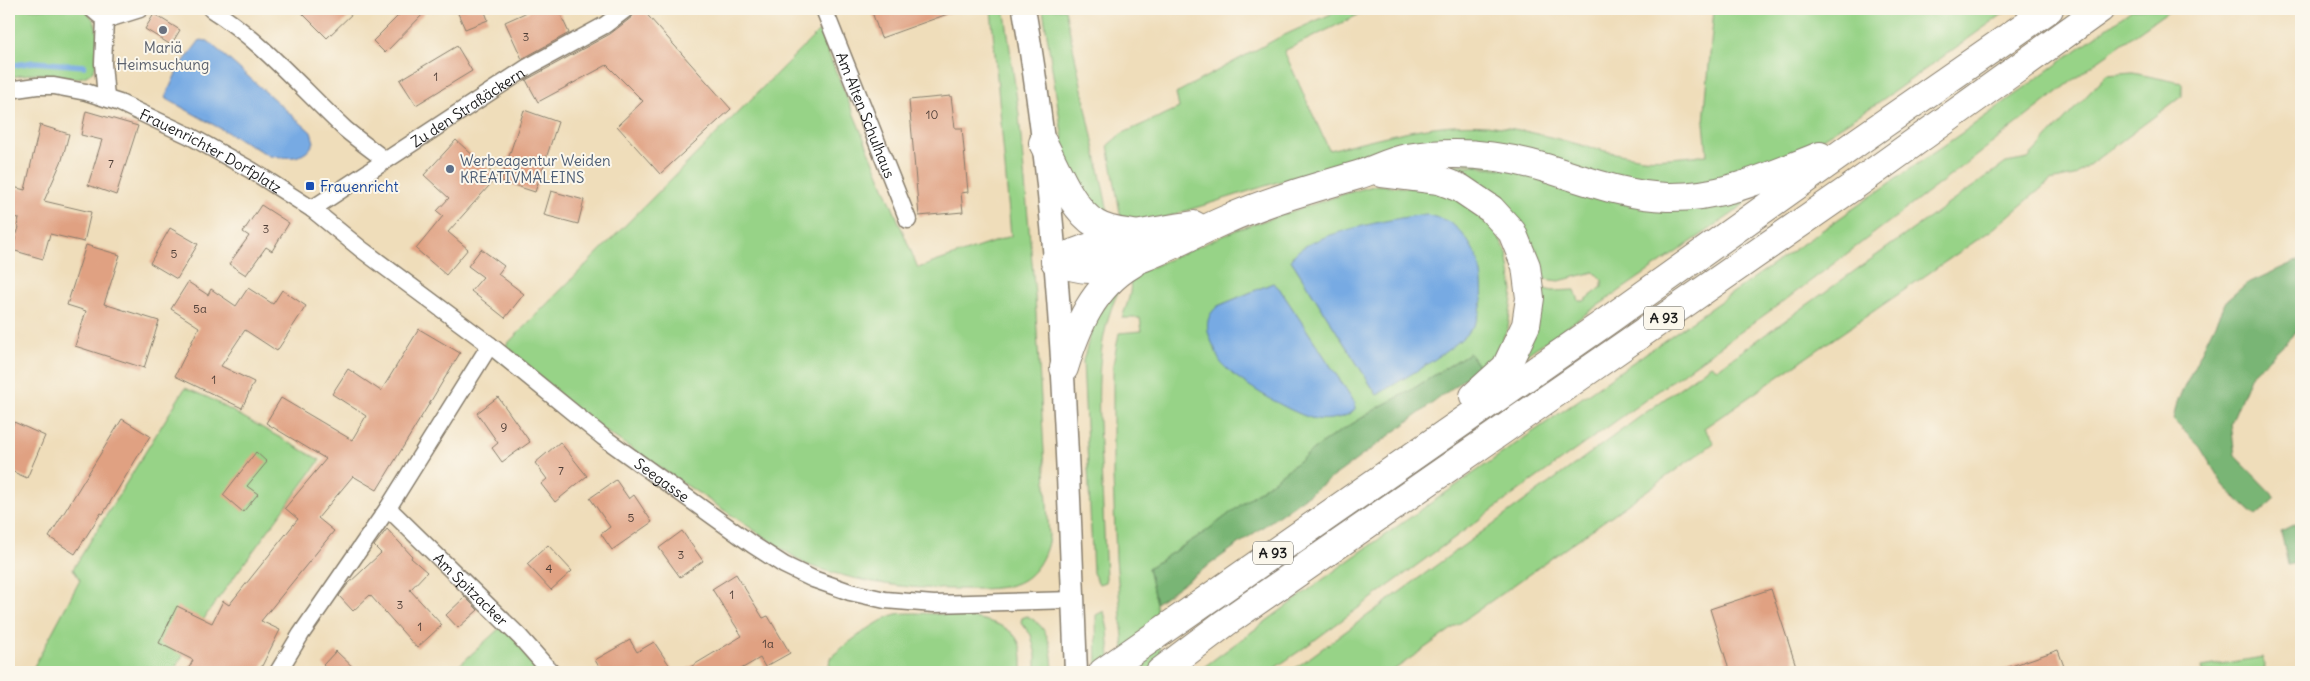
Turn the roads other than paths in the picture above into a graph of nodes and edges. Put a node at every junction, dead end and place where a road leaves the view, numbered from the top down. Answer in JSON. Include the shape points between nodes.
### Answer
{"nodes":[{"id":1,"x":92,"y":9,"type":"edge"},
{"id":2,"x":140,"y":9,"type":"edge"},
{"id":3,"x":211,"y":9,"type":"edge"},
{"id":4,"x":626,"y":9,"type":"edge"},
{"id":5,"x":824,"y":9,"type":"edge"},
{"id":6,"x":1024,"y":9,"type":"edge"},
{"id":7,"x":2050,"y":9,"type":"edge"},
{"id":8,"x":2100,"y":9,"type":"edge"},
{"id":9,"x":105,"y":20,"type":"junction"},
{"id":10,"x":9,"y":90,"type":"edge"},
{"id":11,"x":106,"y":98,"type":"junction"},
{"id":12,"x":1859,"y":141,"type":"junction"},
{"id":13,"x":1043,"y":143,"type":"junction"},
{"id":14,"x":384,"y":160,"type":"junction"},
{"id":15,"x":1368,"y":172,"type":"junction"},
{"id":16,"x":312,"y":210,"type":"junction"},
{"id":17,"x":908,"y":220,"type":"dead end"},
{"id":18,"x":1139,"y":245,"type":"junction"},
{"id":19,"x":1055,"y":261,"type":"junction"},
{"id":20,"x":490,"y":345,"type":"junction"},
{"id":21,"x":1064,"y":368,"type":"junction"},
{"id":22,"x":1387,"y":473,"type":"junction"},
{"id":23,"x":388,"y":508,"type":"junction"},
{"id":24,"x":1072,"y":600,"type":"junction"},
{"id":25,"x":1161,"y":671,"type":"edge"},
{"id":26,"x":278,"y":672,"type":"edge"},
{"id":27,"x":551,"y":672,"type":"edge"},
{"id":28,"x":1076,"y":672,"type":"edge"},
{"id":29,"x":1103,"y":672,"type":"edge"}],
"edges":[{"from":1,"to":9,"type":"street"},
{"from":2,"to":9,"type":"street"},
{"from":3,"to":14,"type":"street","via":[[271,55],[346,130]]},
{"from":4,"to":14,"type":"street","name":"Zu den Straßäckern"},
{"from":5,"to":17,"type":"street","name":"Am Alten Schulhaus"},
{"from":6,"to":13,"type":"main road"},
{"from":7,"to":12,"type":"highway","number":"A 93"},
{"from":8,"to":25,"type":"highway","number":"A 93"},
{"from":9,"to":11,"type":"street","via":[[103,63]]},
{"from":10,"to":11,"type":"street","name":"Frauenrichter Dorfplatz","via":[[54,86]]},
{"from":11,"to":16,"type":"street","name":"Frauenrichter Dorfplatz","via":[[190,136],[251,170]]},
{"from":12,"to":15,"type":"highway","via":[[1758,182],[1688,196],[1642,194],[1519,161],[1471,154],[1405,158]]},
{"from":12,"to":22,"type":"highway","number":"A 93"},
{"from":13,"to":18,"type":"highway","via":[[1068,191],[1087,217]]},
{"from":13,"to":19,"type":"main road"},
{"from":14,"to":16,"type":"street","name":"Zu den Straßäckern"},
{"from":15,"to":18,"type":"highway","via":[[1300,192],[1225,220],[1189,238]]},
{"from":15,"to":22,"type":"highway","via":[[1439,180],[1460,188],[1491,209],[1512,232],[1526,266],[1530,298],[1526,325],[1506,367]]},
{"from":16,"to":20,"type":"street","name":"Seegasse"},
{"from":18,"to":19,"type":"highway","via":[[1109,267],[1090,269]]},
{"from":18,"to":21,"type":"highway","via":[[1099,292],[1080,324]]},
{"from":19,"to":21,"type":"main road"},
{"from":20,"to":23,"type":"street"},
{"from":20,"to":24,"type":"street","name":"Seegasse","via":[[603,437],[753,545],[813,579],[885,600],[934,604]]},
{"from":21,"to":24,"type":"main road"},
{"from":22,"to":29,"type":"highway","number":"A 93"},
{"from":23,"to":26,"type":"street","via":[[300,634]]},
{"from":23,"to":27,"type":"street","name":"Am Spitzacker","via":[[520,636]]},
{"from":24,"to":28,"type":"main road"}]}
